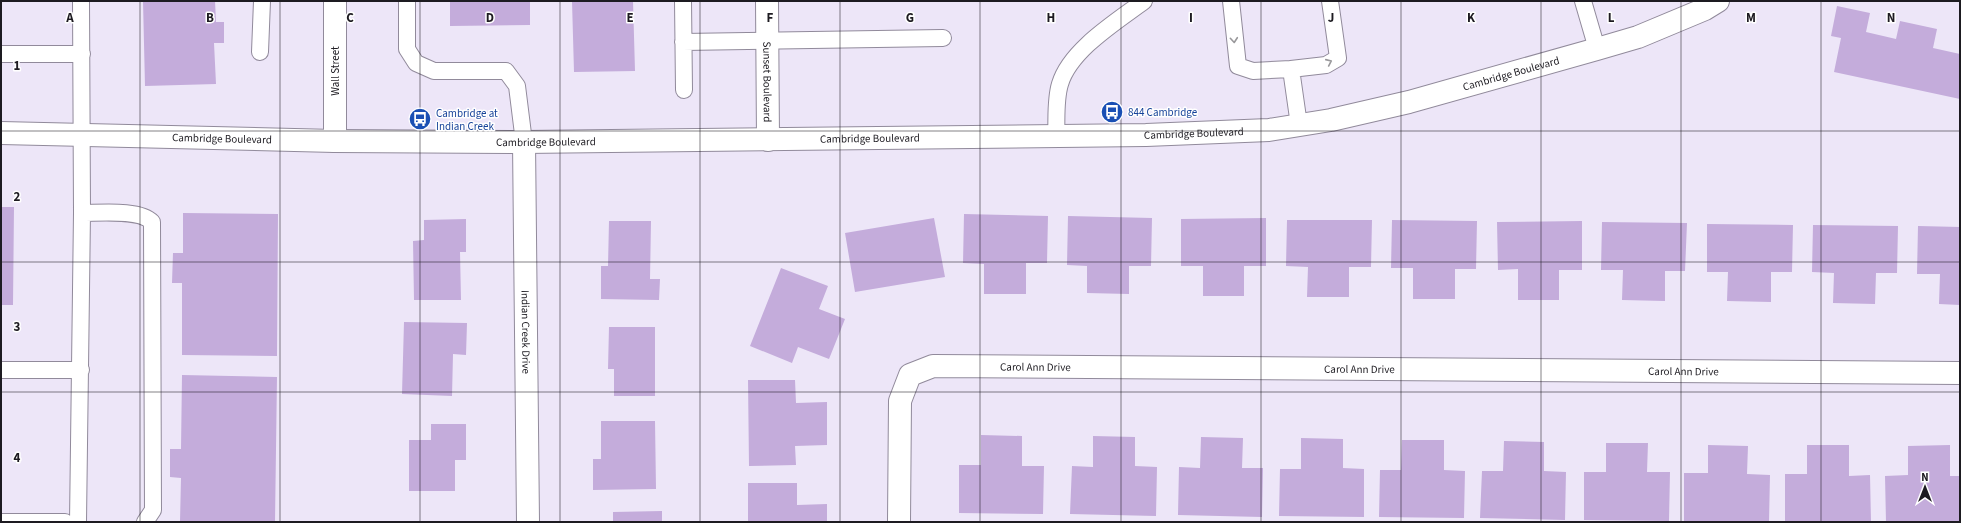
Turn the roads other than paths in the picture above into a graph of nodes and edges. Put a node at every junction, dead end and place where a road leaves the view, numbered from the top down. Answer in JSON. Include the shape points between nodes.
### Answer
{"nodes":[{"id":1,"x":81,"y":1,"type":"edge"},
{"id":2,"x":262,"y":1,"type":"edge"},
{"id":3,"x":335,"y":1,"type":"edge"},
{"id":4,"x":406,"y":1,"type":"edge"},
{"id":5,"x":683,"y":1,"type":"edge"},
{"id":6,"x":767,"y":1,"type":"edge"},
{"id":7,"x":1144,"y":1,"type":"edge"},
{"id":8,"x":1231,"y":1,"type":"edge"},
{"id":9,"x":1330,"y":1,"type":"edge"},
{"id":10,"x":1583,"y":1,"type":"edge"},
{"id":11,"x":1718,"y":1,"type":"edge"},
{"id":12,"x":943,"y":38,"type":"dead end"},
{"id":13,"x":767,"y":41,"type":"junction"},
{"id":14,"x":683,"y":42,"type":"junction"},
{"id":15,"x":1597,"y":49,"type":"junction"},
{"id":16,"x":260,"y":52,"type":"dead end"},
{"id":17,"x":1,"y":54,"type":"edge"},
{"id":18,"x":82,"y":54,"type":"junction"},
{"id":19,"x":1291,"y":69,"type":"junction"},
{"id":20,"x":684,"y":90,"type":"dead end"},
{"id":21,"x":1299,"y":125,"type":"junction"},
{"id":22,"x":1,"y":133,"type":"edge"},
{"id":23,"x":82,"y":135,"type":"junction"},
{"id":24,"x":1056,"y":136,"type":"junction"},
{"id":25,"x":768,"y":140,"type":"junction"},
{"id":26,"x":335,"y":141,"type":"junction"},
{"id":27,"x":524,"y":142,"type":"junction"},
{"id":28,"x":82,"y":213,"type":"junction"},
{"id":29,"x":1,"y":370,"type":"edge"},
{"id":30,"x":81,"y":370,"type":"junction"},
{"id":31,"x":1960,"y":373,"type":"edge"},
{"id":32,"x":1,"y":522,"type":"edge"},
{"id":33,"x":66,"y":522,"type":"edge"},
{"id":34,"x":78,"y":522,"type":"edge"},
{"id":35,"x":144,"y":522,"type":"edge"},
{"id":36,"x":528,"y":522,"type":"edge"},
{"id":37,"x":899,"y":522,"type":"edge"}],
"edges":[{"from":1,"to":18,"type":"lane"},
{"from":2,"to":16,"type":"lane"},
{"from":3,"to":26,"type":"street","name":"Wall Street"},
{"from":4,"to":27,"type":"lane","via":[[407,48],[416,63],[434,72],[506,71],[517,86]]},
{"from":5,"to":14,"type":"lane"},
{"from":6,"to":13,"type":"street","name":"Sunset Boulevard"},
{"from":7,"to":24,"type":"lane","via":[[1089,43],[1068,66],[1059,85]]},
{"from":8,"to":19,"type":"lane","one_way":true,"via":[[1238,66],[1253,71]]},
{"from":19,"to":9,"type":"lane","one_way":true,"via":[[1326,65],[1338,58]]},
{"from":10,"to":15,"type":"lane"},
{"from":11,"to":15,"type":"street","name":"Cambridge Boulevard","via":[[1638,37]]},
{"from":12,"to":13,"type":"lane"},
{"from":13,"to":14,"type":"lane"},
{"from":13,"to":25,"type":"street","name":"Sunset Boulevard"},
{"from":14,"to":20,"type":"lane"},
{"from":15,"to":21,"type":"street","name":"Cambridge Boulevard","via":[[1409,102]]},
{"from":17,"to":18,"type":"lane"},
{"from":18,"to":23,"type":"lane"},
{"from":19,"to":21,"type":"lane"},
{"from":21,"to":24,"type":"street","name":"Cambridge Boulevard","via":[[1269,130]]},
{"from":22,"to":23,"type":"street","name":"Cambridge Boulevard"},
{"from":23,"to":26,"type":"street","name":"Cambridge Boulevard"},
{"from":23,"to":28,"type":"lane"},
{"from":24,"to":25,"type":"street","name":"Cambridge Boulevard"},
{"from":25,"to":27,"type":"street","name":"Cambridge Boulevard"},
{"from":26,"to":27,"type":"street","name":"Cambridge Boulevard"},
{"from":27,"to":36,"type":"street","name":"Indian Creek Drive"},
{"from":28,"to":30,"type":"lane"},
{"from":28,"to":35,"type":"lane","via":[[136,214],[147,216],[152,222],[153,510]]},
{"from":29,"to":30,"type":"lane"},
{"from":30,"to":34,"type":"lane"},
{"from":31,"to":37,"type":"street","name":"Carol Ann Drive","via":[[933,366],[910,375],[900,401]]},
{"from":32,"to":33,"type":"lane"}]}
